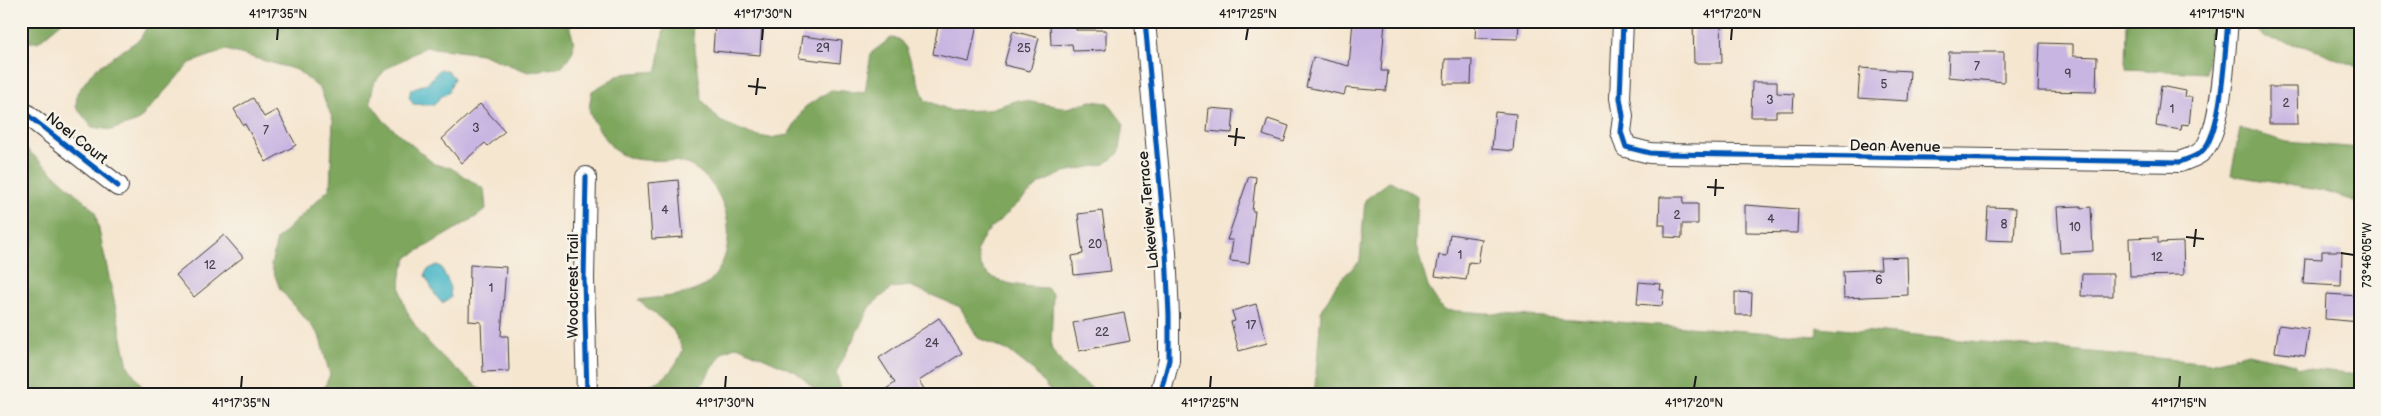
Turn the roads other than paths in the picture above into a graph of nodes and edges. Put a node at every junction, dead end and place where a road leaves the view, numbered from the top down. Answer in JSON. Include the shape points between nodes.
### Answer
{"nodes":[{"id":1,"x":1145,"y":21,"type":"edge"},
{"id":2,"x":1623,"y":21,"type":"edge"},
{"id":3,"x":2228,"y":21,"type":"edge"},
{"id":4,"x":21,"y":110,"type":"edge"},
{"id":5,"x":586,"y":177,"type":"dead end"},
{"id":6,"x":118,"y":186,"type":"dead end"},
{"id":7,"x":587,"y":395,"type":"edge"},
{"id":8,"x":1160,"y":395,"type":"edge"}],
"edges":[{"from":1,"to":8,"type":"street","name":"Lakeview Terrace","via":[[1169,315],[1170,360]]},
{"from":2,"to":3,"type":"street","name":"Dean Avenue","via":[[1621,132],[1626,147],[1659,154],[2180,162],[2201,152],[2211,138],[2222,85]]},
{"from":4,"to":6,"type":"street","name":"Noel Court"},
{"from":5,"to":7,"type":"street","name":"Woodcrest Trail"}]}
